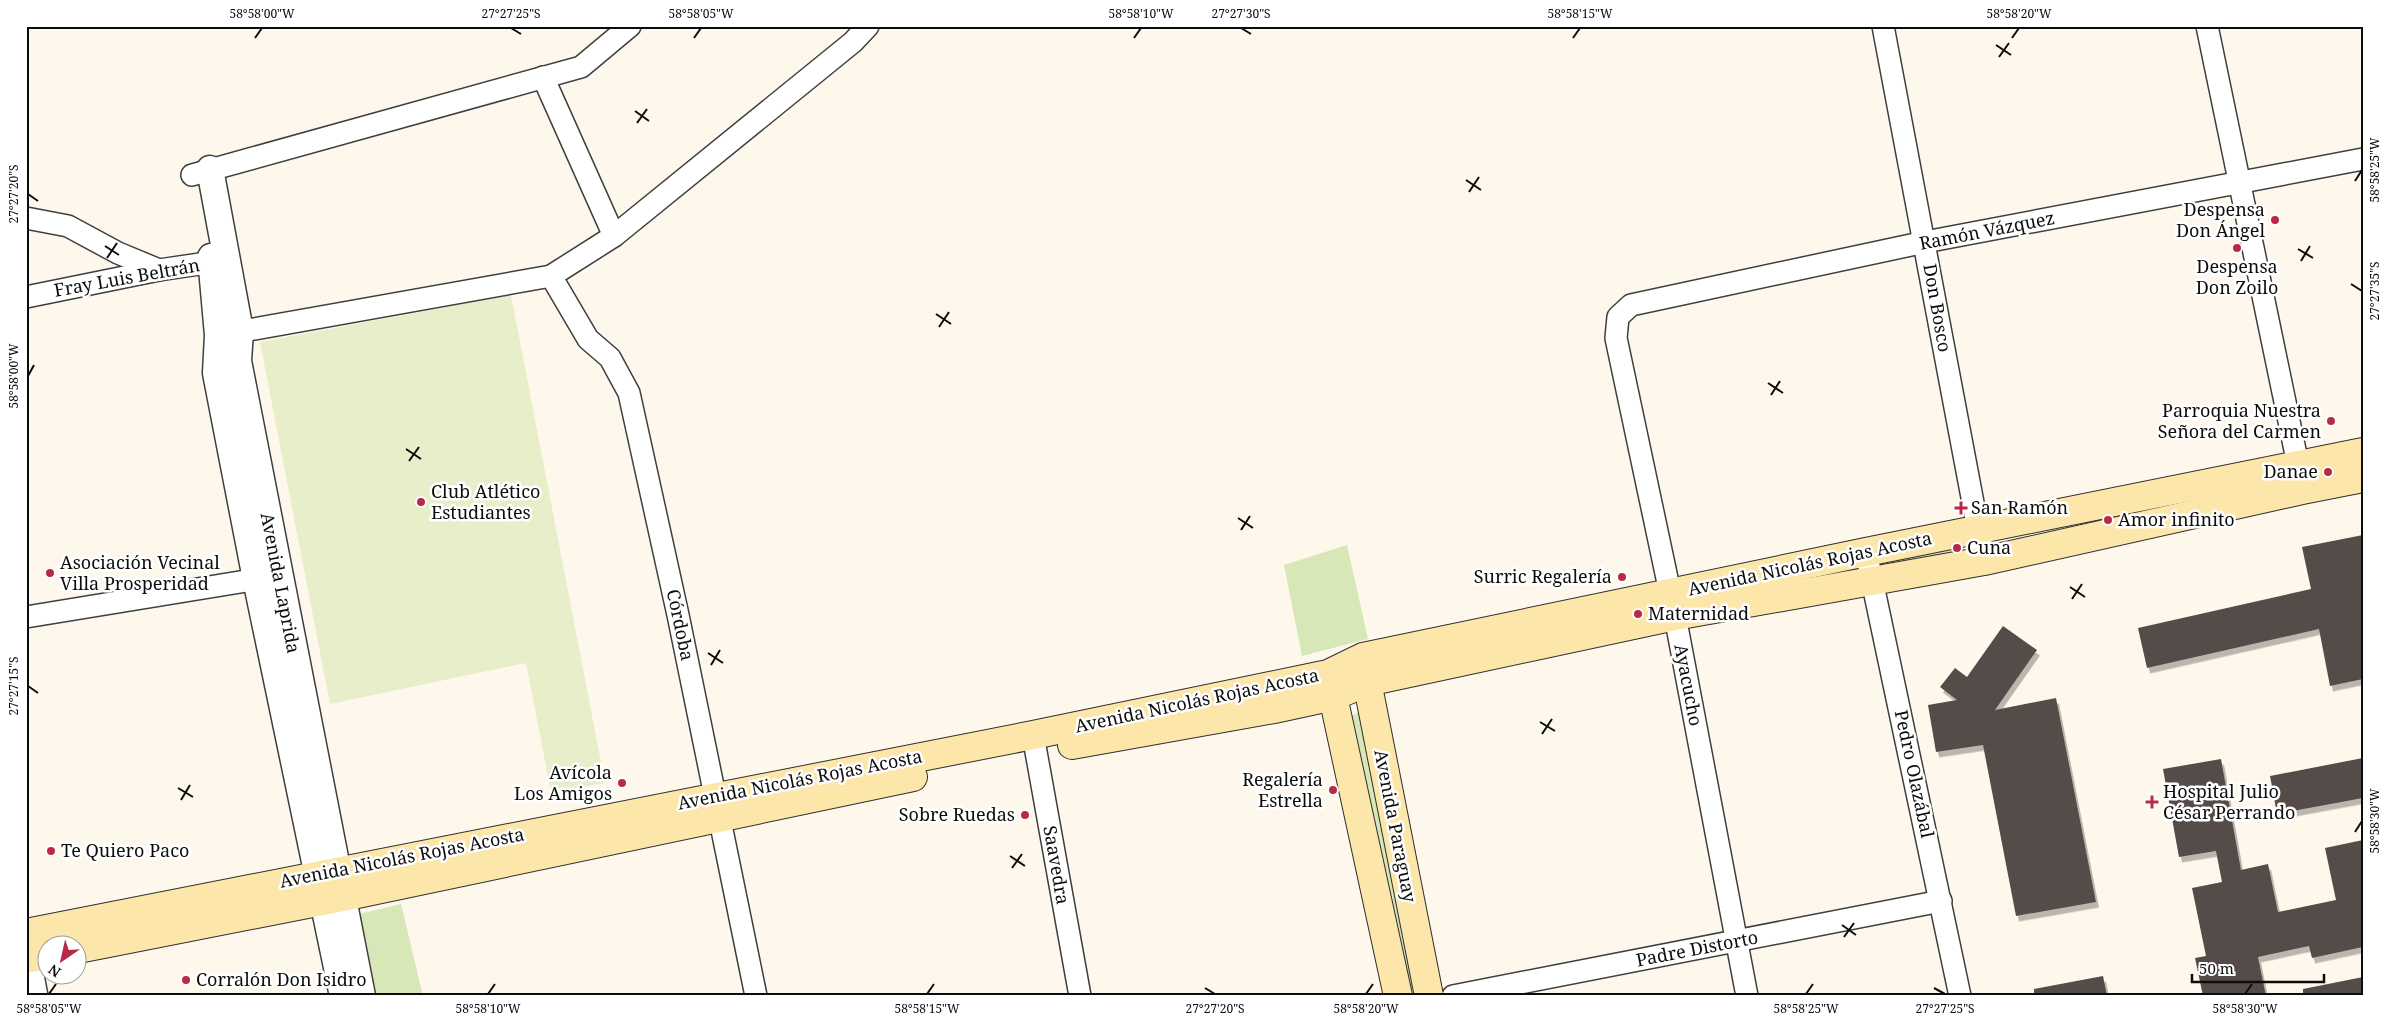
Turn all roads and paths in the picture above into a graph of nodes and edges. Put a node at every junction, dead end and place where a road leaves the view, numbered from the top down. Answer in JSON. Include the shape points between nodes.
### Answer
{"nodes":[{"id":1,"x":630,"y":26,"type":"edge"},
{"id":2,"x":868,"y":26,"type":"edge"},
{"id":3,"x":1883,"y":26,"type":"edge"},
{"id":4,"x":2207,"y":26,"type":"edge"},
{"id":5,"x":542,"y":77,"type":"junction"},
{"id":6,"x":2363,"y":158,"type":"edge"},
{"id":7,"x":201,"y":172,"type":"joint"},
{"id":8,"x":2238,"y":183,"type":"junction"},
{"id":9,"x":26,"y":218,"type":"edge"},
{"id":10,"x":614,"y":236,"type":"junction"},
{"id":11,"x":1925,"y":242,"type":"junction"},
{"id":12,"x":220,"y":262,"type":"junction"},
{"id":13,"x":159,"y":270,"type":"junction"},
{"id":14,"x":551,"y":276,"type":"junction"},
{"id":15,"x":26,"y":296,"type":"edge"},
{"id":16,"x":1618,"y":317,"type":"joint"},
{"id":17,"x":229,"y":333,"type":"junction"},
{"id":18,"x":2363,"y":452,"type":"edge"},
{"id":19,"x":2300,"y":477,"type":"junction"},
{"id":20,"x":2363,"y":478,"type":"edge"},
{"id":21,"x":1978,"y":530,"type":"junction"},
{"id":22,"x":1866,"y":552,"type":"junction"},
{"id":23,"x":1984,"y":561,"type":"junction"},
{"id":24,"x":267,"y":577,"type":"junction"},
{"id":25,"x":1872,"y":582,"type":"junction"},
{"id":26,"x":1672,"y":604,"type":"junction"},
{"id":27,"x":26,"y":617,"type":"edge"},
{"id":28,"x":1365,"y":670,"type":"junction"},
{"id":29,"x":1331,"y":685,"type":"junction"},
{"id":30,"x":1034,"y":744,"type":"junction"},
{"id":31,"x":717,"y":807,"type":"junction"},
{"id":32,"x":330,"y":886,"type":"junction"},
{"id":33,"x":1941,"y":901,"type":"junction"},
{"id":34,"x":1736,"y":941,"type":"junction"},
{"id":35,"x":88,"y":946,"type":"edge"},
{"id":36,"x":31,"y":950,"type":"edge"},
{"id":37,"x":37,"y":996,"type":"edge"},
{"id":38,"x":343,"y":996,"type":"edge"},
{"id":39,"x":362,"y":996,"type":"edge"},
{"id":40,"x":756,"y":996,"type":"edge"},
{"id":41,"x":1080,"y":996,"type":"edge"},
{"id":42,"x":1398,"y":996,"type":"edge"},
{"id":43,"x":1429,"y":996,"type":"edge"},
{"id":44,"x":1453,"y":996,"type":"edge"},
{"id":45,"x":1747,"y":996,"type":"edge"},
{"id":46,"x":1960,"y":996,"type":"edge"}],
"edges":[{"from":1,"to":5,"type":"street","via":[[581,67]]},
{"from":2,"to":10,"type":"street"},
{"from":3,"to":11,"type":"street","name":"Don Bosco"},
{"from":4,"to":8,"type":"street"},
{"from":5,"to":7,"type":"street"},
{"from":5,"to":10,"type":"street"},
{"from":6,"to":8,"type":"street","name":"Ramón Vázquez"},
{"from":7,"to":12,"type":"street","name":"Avenida Laprida"},
{"from":8,"to":11,"type":"street","name":"Ramón Vázquez"},
{"from":8,"to":19,"type":"street"},
{"from":9,"to":13,"type":"street","via":[[68,226],[118,253]]},
{"from":10,"to":14,"type":"street"},
{"from":11,"to":16,"type":"street","name":"Ramón Vázquez","via":[[1631,304]]},
{"from":11,"to":21,"type":"street","name":"Don Bosco"},
{"from":12,"to":13,"type":"street","name":"Fray Luis Beltrán"},
{"from":12,"to":17,"type":"street","name":"Avenida Laprida"},
{"from":13,"to":15,"type":"street","name":"Fray Luis Beltrán"},
{"from":14,"to":17,"type":"street"},
{"from":14,"to":31,"type":"street","name":"Córdoba","via":[[588,339],[610,358],[630,393]]},
{"from":16,"to":26,"type":"street","name":"Ayacucho","via":[[1616,338]]},
{"from":17,"to":24,"type":"street","name":"Avenida Laprida","via":[[216,373]]},
{"from":18,"to":19,"type":"main road","name":"Avenida Nicolás Rojas Acosta"},
{"from":19,"to":20,"type":"main road","name":"Avenida Nicolás Rojas Acosta"},
{"from":19,"to":21,"type":"main road","name":"Avenida Nicolás Rojas Acosta"},
{"from":19,"to":23,"type":"main road","name":"Avenida Nicolás Rojas Acosta"},
{"from":21,"to":22,"type":"main road","name":"Avenida Nicolás Rojas Acosta"},
{"from":21,"to":23,"type":"street","name":"Don Bosco"},
{"from":22,"to":25,"type":"street","name":"Pedro Olazábal"},
{"from":22,"to":26,"type":"main road","name":"Avenida Nicolás Rojas Acosta"},
{"from":23,"to":25,"type":"main road","name":"Avenida Nicolás Rojas Acosta"},
{"from":24,"to":27,"type":"street"},
{"from":24,"to":32,"type":"street","name":"Avenida Laprida"},
{"from":25,"to":26,"type":"main road","name":"Avenida Nicolás Rojas Acosta"},
{"from":25,"to":33,"type":"street","name":"Pedro Olazábal"},
{"from":26,"to":28,"type":"main road","name":"Avenida Nicolás Rojas Acosta"},
{"from":26,"to":34,"type":"street","name":"Ayacucho"},
{"from":28,"to":29,"type":"main road","name":"Avenida Nicolás Rojas Acosta"},
{"from":28,"to":43,"type":"main road","name":"Avenida Paraguay"},
{"from":29,"to":30,"type":"main road","name":"Avenida Nicolás Rojas Acosta"},
{"from":29,"to":42,"type":"main road","name":"Avenida Paraguay"},
{"from":30,"to":31,"type":"main road","name":"Avenida Nicolás Rojas Acosta"},
{"from":30,"to":41,"type":"street","name":"Saavedra"},
{"from":31,"to":32,"type":"main road","name":"Avenida Nicolás Rojas Acosta"},
{"from":31,"to":40,"type":"street","name":"Córdoba"},
{"from":32,"to":35,"type":"main road","name":"Avenida Nicolás Rojas Acosta"},
{"from":32,"to":36,"type":"main road","name":"Avenida Nicolás Rojas Acosta"},
{"from":32,"to":38,"type":"street","name":"Avenida Laprida"},
{"from":32,"to":39,"type":"street","name":"Avenida Laprida"},
{"from":33,"to":34,"type":"street","name":"Padre Distorto"},
{"from":33,"to":46,"type":"street","name":"Pedro Olazábal"},
{"from":34,"to":44,"type":"street","name":"Padre Distorto"},
{"from":34,"to":45,"type":"street","name":"Ayacucho"},
{"from":36,"to":37,"type":"street"}]}
